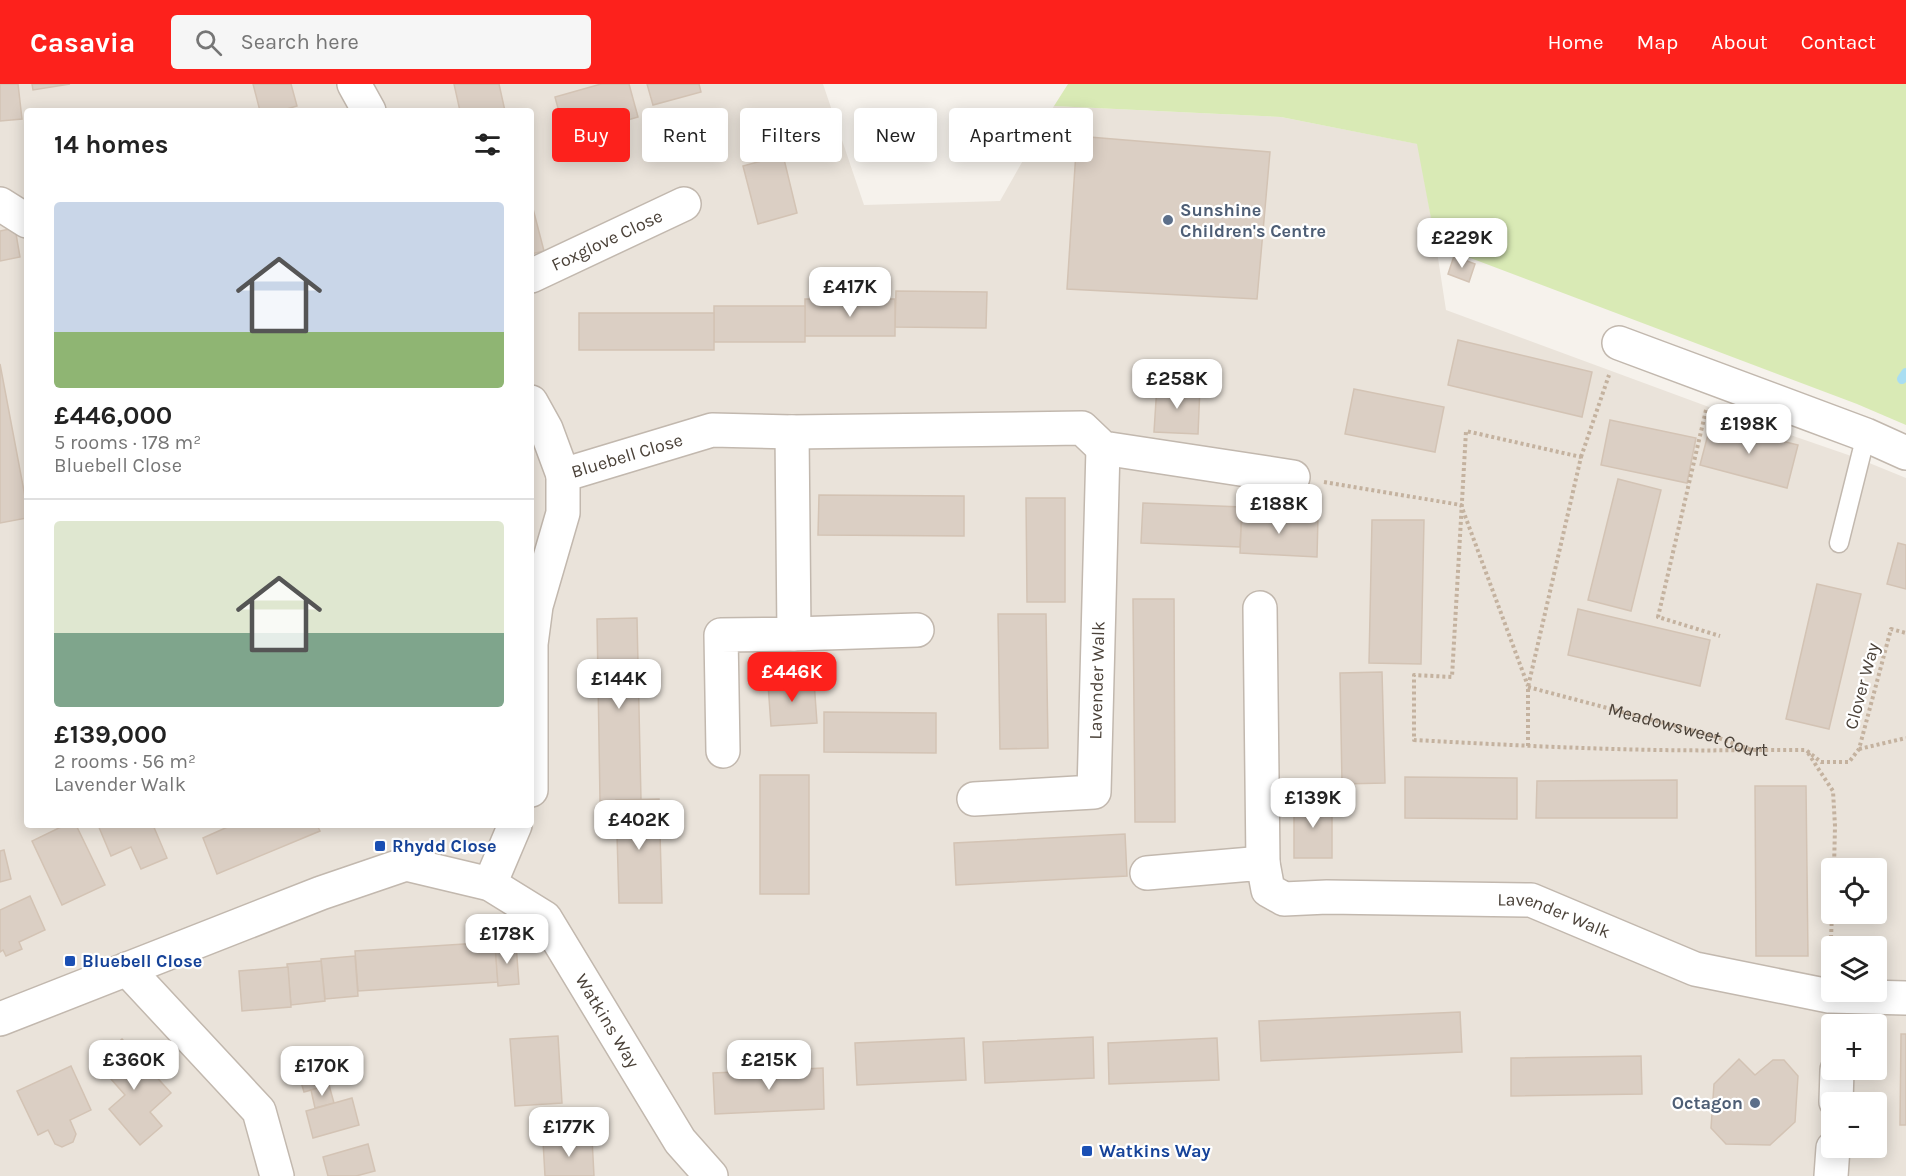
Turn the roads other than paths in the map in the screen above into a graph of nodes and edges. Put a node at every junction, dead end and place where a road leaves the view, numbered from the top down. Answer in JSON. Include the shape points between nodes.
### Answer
{"nodes":[{"id":1,"x":354,"y":84,"type":"edge"},
{"id":2,"x":367,"y":108,"type":"edge"},
{"id":3,"x":0,"y":204,"type":"edge"},
{"id":4,"x":684,"y":204,"type":"dead end"},
{"id":5,"x":24,"y":219,"type":"edge"},
{"id":6,"x":534,"y":275,"type":"edge"},
{"id":7,"x":1619,"y":343,"type":"road end"},
{"id":8,"x":534,"y":407,"type":"edge"},
{"id":9,"x":792,"y":432,"type":"junction"},
{"id":10,"x":1866,"y":435,"type":"junction"},
{"id":11,"x":1093,"y":438,"type":"junction"},
{"id":12,"x":1906,"y":453,"type":"edge"},
{"id":13,"x":563,"y":475,"type":"junction"},
{"id":14,"x":1293,"y":477,"type":"road end"},
{"id":15,"x":1839,"y":543,"type":"dead end"},
{"id":16,"x":1260,"y":608,"type":"dead end"},
{"id":17,"x":534,"y":618,"type":"edge"},
{"id":18,"x":917,"y":630,"type":"dead end"},
{"id":19,"x":794,"y":634,"type":"junction"},
{"id":20,"x":723,"y":752,"type":"dead end"},
{"id":21,"x":974,"y":799,"type":"dead end"},
{"id":22,"x":514,"y":828,"type":"edge"},
{"id":23,"x":1263,"y":863,"type":"junction"},
{"id":24,"x":1147,"y":873,"type":"dead end"},
{"id":25,"x":490,"y":884,"type":"junction"},
{"id":26,"x":127,"y":969,"type":"junction"},
{"id":27,"x":1906,"y":998,"type":"edge"},
{"id":28,"x":1831,"y":1010,"type":"edge"},
{"id":29,"x":0,"y":1019,"type":"edge"},
{"id":30,"x":1832,"y":1158,"type":"edge"},
{"id":31,"x":277,"y":1176,"type":"edge"},
{"id":32,"x":711,"y":1176,"type":"edge"},
{"id":33,"x":1831,"y":1176,"type":"edge"}],
"edges":[{"from":1,"to":2,"type":"street"},
{"from":3,"to":5,"type":"street"},
{"from":4,"to":6,"type":"street","name":"Foxglove Close"},
{"from":7,"to":10,"type":"street"},
{"from":8,"to":13,"type":"street"},
{"from":9,"to":11,"type":"street","name":"Bluebell Close"},
{"from":9,"to":13,"type":"street","name":"Bluebell Close","via":[[712,430]]},
{"from":9,"to":19,"type":"street"},
{"from":10,"to":12,"type":"street"},
{"from":10,"to":15,"type":"lane"},
{"from":11,"to":14,"type":"street","name":"Bluebell Close"},
{"from":11,"to":21,"type":"street","name":"Lavender Walk","via":[[1094,792]]},
{"from":13,"to":17,"type":"street","name":"Bluebell Close","via":[[562,513]]},
{"from":16,"to":23,"type":"street","name":"Lavender Walk"},
{"from":18,"to":19,"type":"street"},
{"from":19,"to":20,"type":"street","via":[[721,635]]},
{"from":22,"to":25,"type":"street"},
{"from":23,"to":24,"type":"street"},
{"from":23,"to":28,"type":"street","name":"Lavender Walk","via":[[1268,890],[1284,899],[1531,900],[1695,969]]},
{"from":25,"to":26,"type":"street","via":[[406,864]]},
{"from":25,"to":32,"type":"street","name":"Watkins Way","via":[[545,918],[680,1141]]},
{"from":26,"to":29,"type":"street"},
{"from":26,"to":31,"type":"street","via":[[259,1111]]},
{"from":27,"to":28,"type":"street"},
{"from":30,"to":33,"type":"street"}]}
